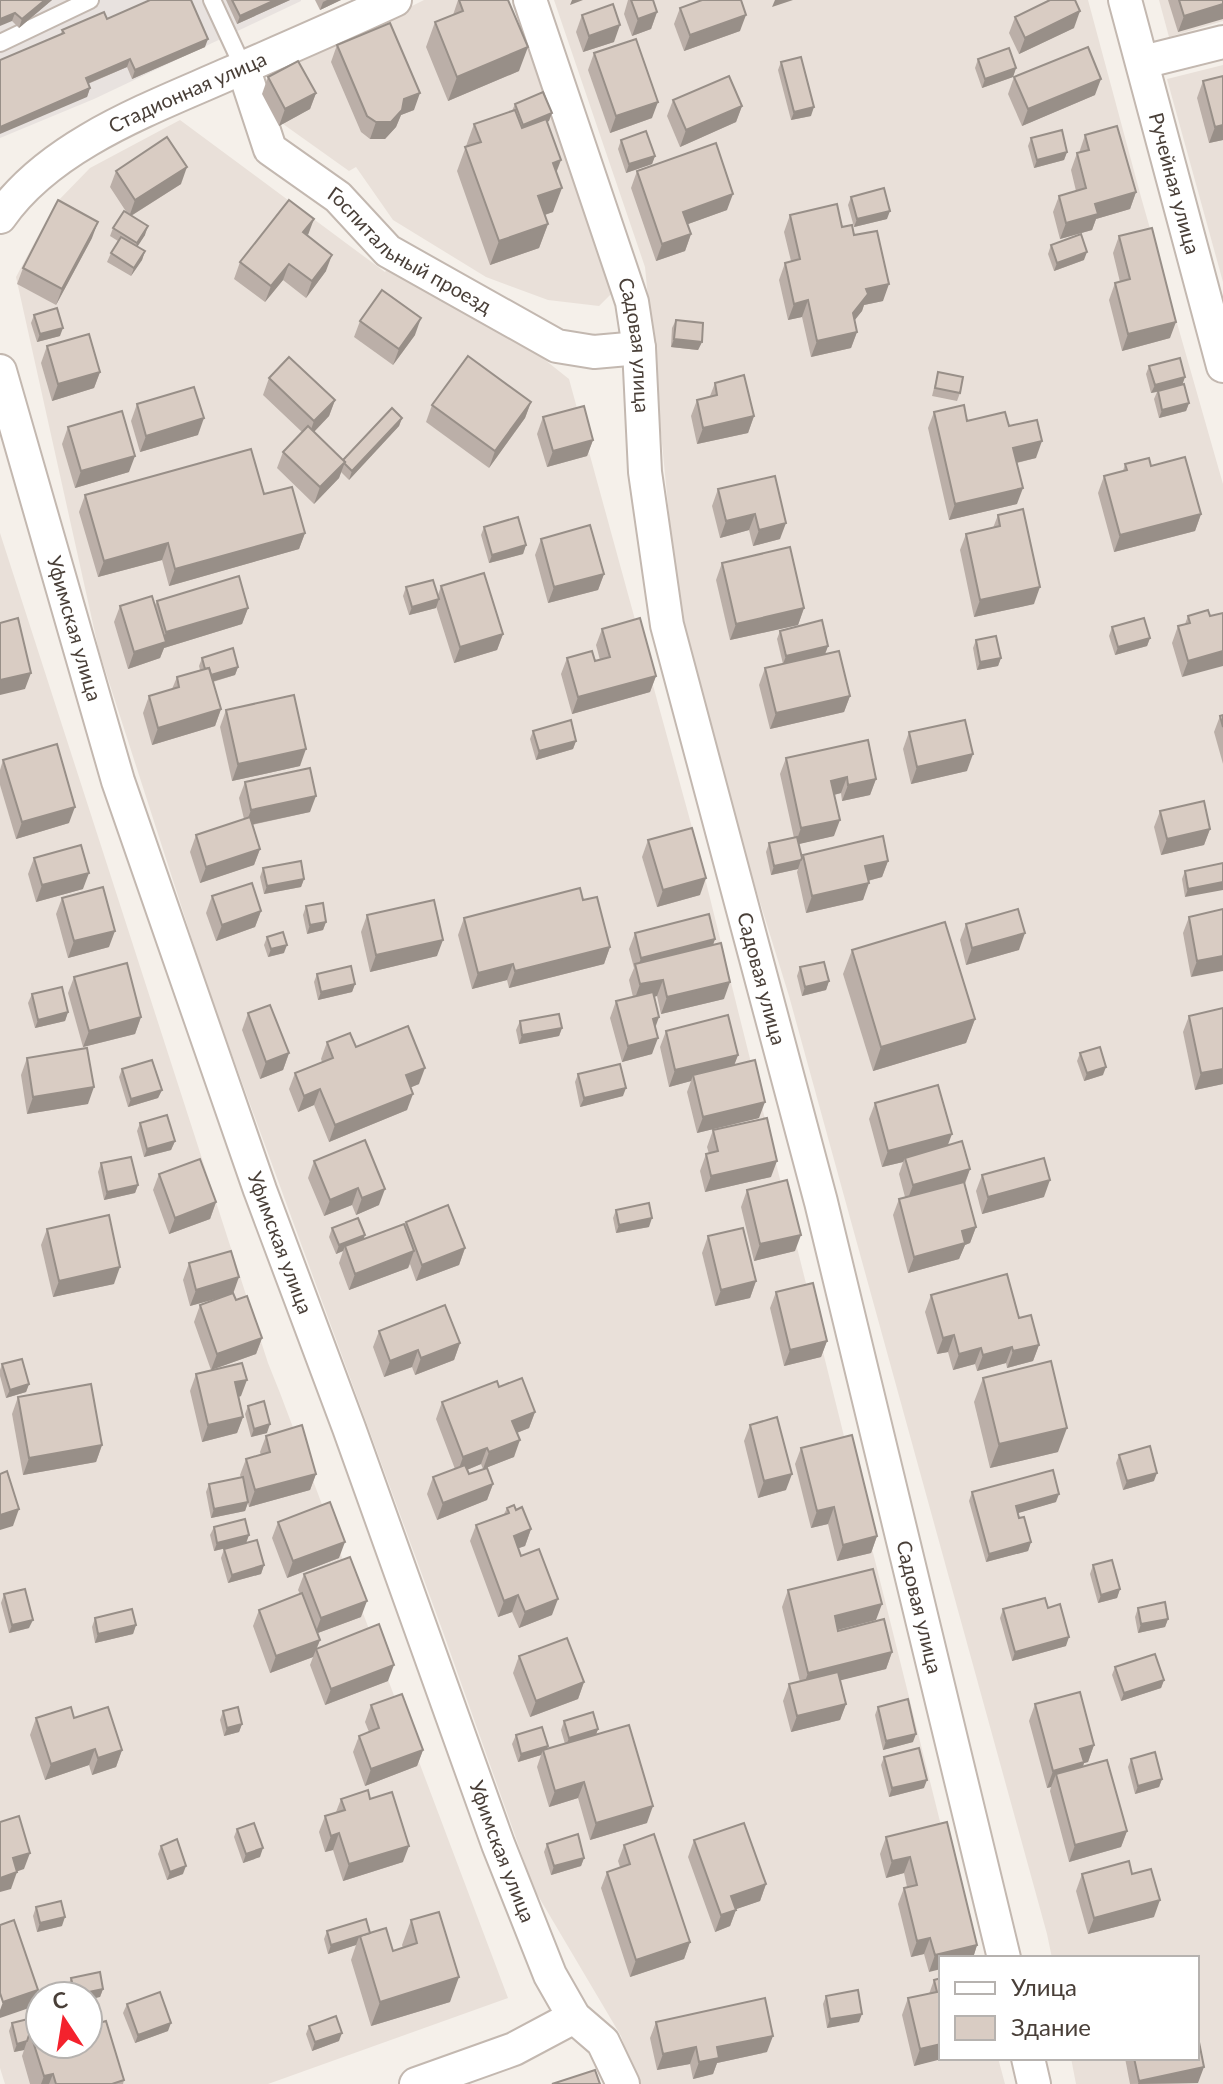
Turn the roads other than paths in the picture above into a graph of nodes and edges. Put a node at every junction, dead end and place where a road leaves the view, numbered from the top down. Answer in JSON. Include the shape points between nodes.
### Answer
{"nodes":[{"id":1,"x":90,"y":0,"type":"edge"},
{"id":2,"x":212,"y":0,"type":"edge"},
{"id":3,"x":395,"y":0,"type":"edge"},
{"id":4,"x":530,"y":0,"type":"edge"},
{"id":5,"x":1125,"y":0,"type":"edge"},
{"id":6,"x":1223,"y":42,"type":"edge"},
{"id":7,"x":0,"y":43,"type":"edge"},
{"id":8,"x":1143,"y":62,"type":"junction"},
{"id":9,"x":243,"y":67,"type":"junction"},
{"id":10,"x":0,"y":217,"type":"edge"},
{"id":11,"x":639,"y":348,"type":"junction"},
{"id":12,"x":1223,"y":366,"type":"edge"},
{"id":13,"x":0,"y":371,"type":"edge"},
{"id":14,"x":1004,"y":1956,"type":"edge"},
{"id":15,"x":574,"y":2017,"type":"junction"},
{"id":16,"x":1028,"y":2060,"type":"edge"},
{"id":17,"x":416,"y":2084,"type":"edge"},
{"id":18,"x":623,"y":2084,"type":"edge"},
{"id":19,"x":1034,"y":2084,"type":"edge"}],
"edges":[{"from":1,"to":7,"type":"lane"},
{"from":2,"to":9,"type":"lane"},
{"from":3,"to":9,"type":"street","name":"Стадионная улица"},
{"from":4,"to":11,"type":"street","name":"Садовая улица","via":[[619,260]]},
{"from":5,"to":8,"type":"street","name":"Ручейная улица"},
{"from":6,"to":8,"type":"street"},
{"from":8,"to":12,"type":"street","name":"Ручейная улица"},
{"from":9,"to":10,"type":"street","name":"Стадионная улица","via":[[89,138],[31,183]]},
{"from":9,"to":11,"type":"street","name":"Госпитальный проезд","via":[[270,149],[338,197],[388,251],[557,346],[594,352]]},
{"from":11,"to":14,"type":"street","name":"Садовая улица","via":[[645,472],[667,625],[821,1202]]},
{"from":13,"to":15,"type":"street","name":"Уфимская улица","via":[[118,781],[260,1190],[498,1844],[550,1975]]},
{"from":15,"to":17,"type":"street","via":[[514,2049]]},
{"from":15,"to":18,"type":"street","name":"Уфимская улица","via":[[603,2042]]},
{"from":16,"to":19,"type":"street"}]}
